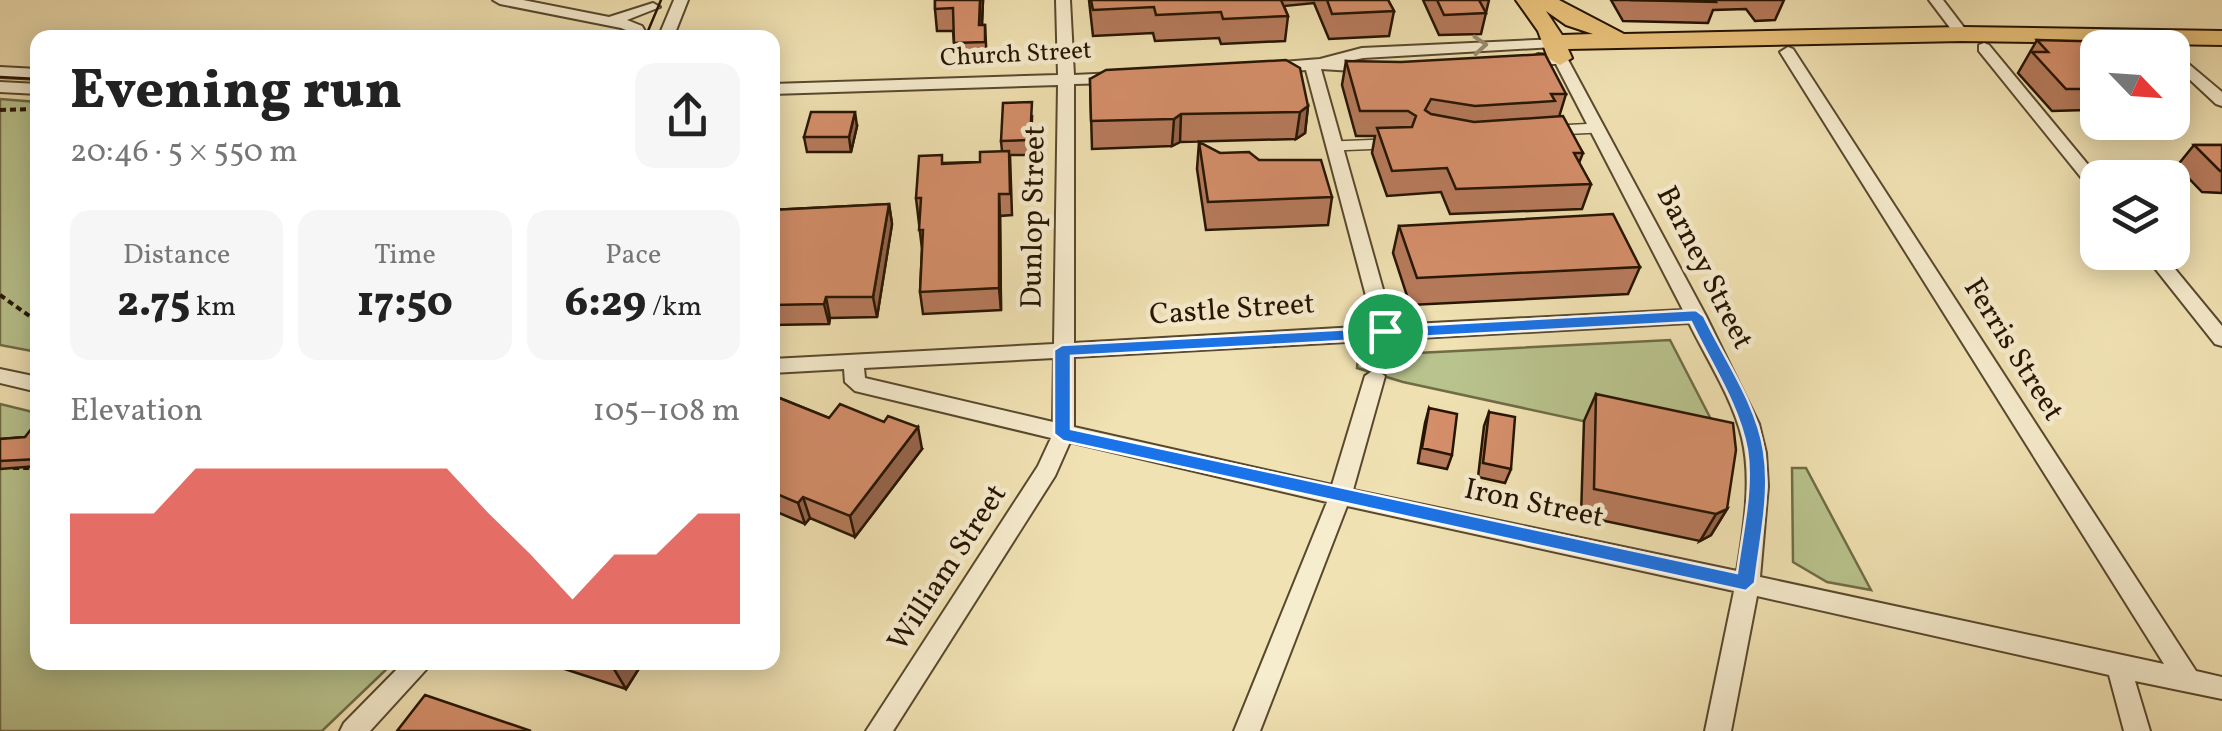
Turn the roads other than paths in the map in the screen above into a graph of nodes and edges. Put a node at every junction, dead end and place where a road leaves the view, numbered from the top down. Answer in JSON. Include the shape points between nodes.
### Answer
{"nodes":[{"id":1,"x":500,"y":0,"type":"edge"},
{"id":2,"x":681,"y":0,"type":"edge"},
{"id":3,"x":1063,"y":0,"type":"edge"},
{"id":4,"x":1527,"y":0,"type":"edge"},
{"id":5,"x":1544,"y":0,"type":"edge"},
{"id":6,"x":1936,"y":0,"type":"edge"},
{"id":7,"x":655,"y":4,"type":"edge"},
{"id":8,"x":608,"y":20,"type":"junction"},
{"id":9,"x":636,"y":30,"type":"edge"},
{"id":10,"x":642,"y":30,"type":"edge"},
{"id":11,"x":668,"y":30,"type":"edge"},
{"id":12,"x":1962,"y":34,"type":"junction"},
{"id":13,"x":2222,"y":38,"type":"edge"},
{"id":14,"x":1635,"y":41,"type":"junction"},
{"id":15,"x":2080,"y":42,"type":"edge"},
{"id":16,"x":2190,"y":43,"type":"edge"},
{"id":17,"x":1984,"y":48,"type":"junction"},
{"id":18,"x":2080,"y":48,"type":"edge"},
{"id":19,"x":2190,"y":48,"type":"edge"},
{"id":20,"x":2222,"y":50,"type":"edge"},
{"id":21,"x":1558,"y":51,"type":"junction"},
{"id":22,"x":1788,"y":52,"type":"junction"},
{"id":23,"x":1317,"y":64,"type":"junction"},
{"id":24,"x":1250,"y":69,"type":"edge"},
{"id":25,"x":2190,"y":70,"type":"edge"},
{"id":26,"x":0,"y":72,"type":"edge"},
{"id":27,"x":30,"y":74,"type":"edge"},
{"id":28,"x":1133,"y":77,"type":"edge"},
{"id":29,"x":1066,"y":80,"type":"junction"},
{"id":30,"x":0,"y":87,"type":"edge"},
{"id":31,"x":30,"y":89,"type":"edge"},
{"id":32,"x":780,"y":89,"type":"edge"},
{"id":33,"x":2222,"y":101,"type":"edge"},
{"id":34,"x":1598,"y":128,"type":"junction"},
{"id":35,"x":1543,"y":132,"type":"edge"},
{"id":36,"x":1403,"y":144,"type":"edge"},
{"id":37,"x":1334,"y":146,"type":"junction"},
{"id":38,"x":2080,"y":165,"type":"edge"},
{"id":39,"x":2166,"y":270,"type":"edge"},
{"id":40,"x":1696,"y":316,"type":"junction"},
{"id":41,"x":1385,"y":331,"type":"junction"},
{"id":42,"x":2222,"y":339,"type":"edge"},
{"id":43,"x":1062,"y":350,"type":"junction"},
{"id":44,"x":854,"y":361,"type":"junction"},
{"id":45,"x":780,"y":366,"type":"edge"},
{"id":46,"x":0,"y":376,"type":"edge"},
{"id":47,"x":1375,"y":376,"type":"dead end"},
{"id":48,"x":30,"y":383,"type":"edge"},
{"id":49,"x":1063,"y":434,"type":"junction"},
{"id":50,"x":1340,"y":496,"type":"junction"},
{"id":51,"x":1746,"y":583,"type":"junction"},
{"id":52,"x":2119,"y":666,"type":"junction"},
{"id":53,"x":412,"y":670,"type":"edge"},
{"id":54,"x":2188,"y":681,"type":"junction"},
{"id":55,"x":2222,"y":688,"type":"edge"},
{"id":56,"x":354,"y":731,"type":"edge"},
{"id":57,"x":879,"y":731,"type":"edge"},
{"id":58,"x":1247,"y":731,"type":"edge"},
{"id":59,"x":1718,"y":731,"type":"edge"},
{"id":60,"x":2138,"y":731,"type":"edge"}],
"edges":[{"from":1,"to":8,"type":"street"},
{"from":2,"to":11,"type":"street"},
{"from":3,"to":29,"type":"street","name":"Dunlop Street"},
{"from":4,"to":21,"type":"main road","name":"Barney Street"},
{"from":5,"to":14,"type":"main road","via":[[1582,24]]},
{"from":6,"to":12,"type":"street"},
{"from":7,"to":8,"type":"street"},
{"from":7,"to":10,"type":"street"},
{"from":8,"to":9,"type":"street"},
{"from":12,"to":14,"type":"main road"},
{"from":12,"to":15,"type":"main road"},
{"from":13,"to":16,"type":"main road"},
{"from":14,"to":21,"type":"main road"},
{"from":17,"to":18,"type":"main road"},
{"from":17,"to":22,"type":"main road"},
{"from":17,"to":38,"type":"street"},
{"from":19,"to":20,"type":"main road"},
{"from":21,"to":22,"type":"main road"},
{"from":21,"to":23,"type":"street","via":[[1364,67]]},
{"from":21,"to":34,"type":"street","name":"Barney Street"},
{"from":22,"to":54,"type":"street","name":"Ferris Street"},
{"from":23,"to":24,"type":"street"},
{"from":23,"to":37,"type":"street"},
{"from":25,"to":33,"type":"street"},
{"from":26,"to":27,"type":"street"},
{"from":28,"to":29,"type":"street","name":"Church Street"},
{"from":29,"to":32,"type":"street","name":"Church Street"},
{"from":29,"to":43,"type":"street","name":"Dunlop Street"},
{"from":30,"to":31,"type":"street"},
{"from":34,"to":35,"type":"lane"},
{"from":34,"to":40,"type":"street","name":"Barney Street"},
{"from":36,"to":37,"type":"lane"},
{"from":37,"to":41,"type":"street"},
{"from":39,"to":42,"type":"street"},
{"from":40,"to":41,"type":"street","name":"Castle Street"},
{"from":40,"to":51,"type":"street","name":"Barney Street","via":[[1755,449]]},
{"from":41,"to":43,"type":"street","name":"Castle Street"},
{"from":43,"to":44,"type":"street","name":"Castle Street"},
{"from":43,"to":49,"type":"street","name":"Dunlop Street"},
{"from":44,"to":45,"type":"street","name":"Castle Street"},
{"from":44,"to":49,"type":"street","name":"Iron Street","via":[[855,382],[862,386]]},
{"from":46,"to":48,"type":"street"},
{"from":47,"to":50,"type":"street"},
{"from":49,"to":50,"type":"street","name":"Iron Street"},
{"from":49,"to":57,"type":"street","name":"William Street","via":[[1047,470]]},
{"from":50,"to":51,"type":"street","name":"Iron Street"},
{"from":50,"to":58,"type":"street"},
{"from":51,"to":52,"type":"street","name":"Iron Street"},
{"from":51,"to":59,"type":"street","name":"Barney Street"},
{"from":52,"to":54,"type":"street","name":"Iron Street"},
{"from":52,"to":60,"type":"street"},
{"from":53,"to":56,"type":"street"},
{"from":54,"to":55,"type":"street","name":"Iron Street"}]}
